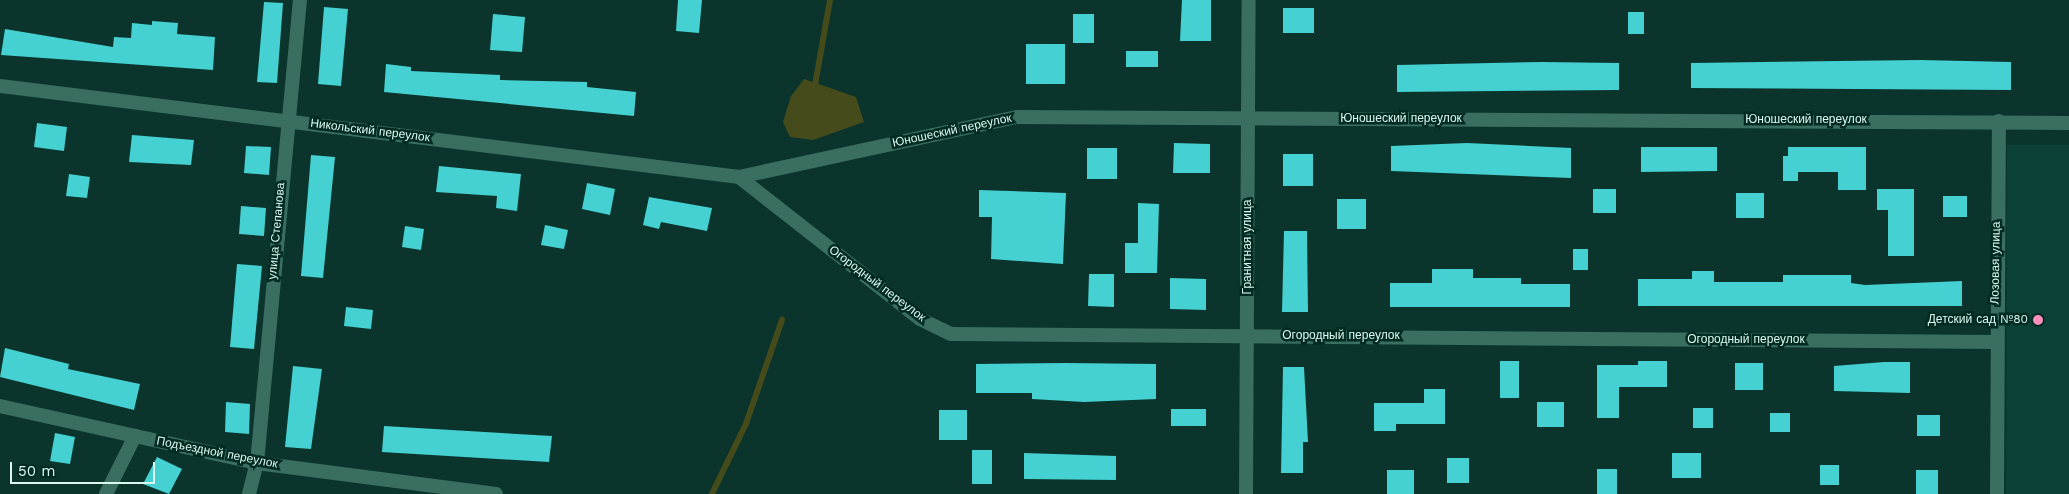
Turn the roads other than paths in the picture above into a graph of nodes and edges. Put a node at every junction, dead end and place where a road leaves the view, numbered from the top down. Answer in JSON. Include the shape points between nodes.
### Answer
{"nodes":[{"id":1,"x":300,"y":0,"type":"edge"},
{"id":2,"x":1249,"y":0,"type":"edge"},
{"id":3,"x":0,"y":86,"type":"edge"},
{"id":4,"x":1249,"y":118,"type":"junction"},
{"id":5,"x":286,"y":121,"type":"junction"},
{"id":6,"x":1998,"y":121,"type":"junction"},
{"id":7,"x":2069,"y":123,"type":"edge"},
{"id":8,"x":739,"y":177,"type":"junction"},
{"id":9,"x":1247,"y":336,"type":"junction"},
{"id":10,"x":1995,"y":342,"type":"junction"},
{"id":11,"x":0,"y":406,"type":"edge"},
{"id":12,"x":135,"y":436,"type":"junction"},
{"id":13,"x":257,"y":463,"type":"junction"},
{"id":14,"x":106,"y":494,"type":"edge"},
{"id":15,"x":249,"y":494,"type":"edge"},
{"id":16,"x":496,"y":494,"type":"edge"},
{"id":17,"x":1246,"y":494,"type":"edge"},
{"id":18,"x":1997,"y":494,"type":"edge"}],
"edges":[{"from":1,"to":5,"type":"street","name":"улица Степанова"},
{"from":2,"to":4,"type":"street","name":"Гранитная улица"},
{"from":3,"to":5,"type":"street","name":"Никольский переулок"},
{"from":4,"to":6,"type":"street","name":"Юношеский переулок"},
{"from":4,"to":8,"type":"street","name":"Юношеский переулок","via":[[1017,117]]},
{"from":4,"to":9,"type":"street","name":"Гранитная улица"},
{"from":5,"to":8,"type":"street","name":"Никольский переулок"},
{"from":5,"to":13,"type":"street","name":"улица Степанова"},
{"from":6,"to":7,"type":"street","name":"Юношеский переулок"},
{"from":6,"to":10,"type":"street","name":"Лозовая улица"},
{"from":8,"to":9,"type":"street","name":"Огородный переулок","via":[[920,319],[951,334]]},
{"from":9,"to":10,"type":"street","name":"Огородный переулок"},
{"from":9,"to":17,"type":"street","name":"Гранитная улица"},
{"from":10,"to":18,"type":"street","name":"Лозовая улица"},
{"from":11,"to":12,"type":"street","name":"Подъездной переулок"},
{"from":12,"to":13,"type":"street","name":"Подъездной переулок"},
{"from":12,"to":14,"type":"street"},
{"from":13,"to":15,"type":"street","name":"улица Степанова"},
{"from":13,"to":16,"type":"street","name":"Подъездной переулок"}]}
